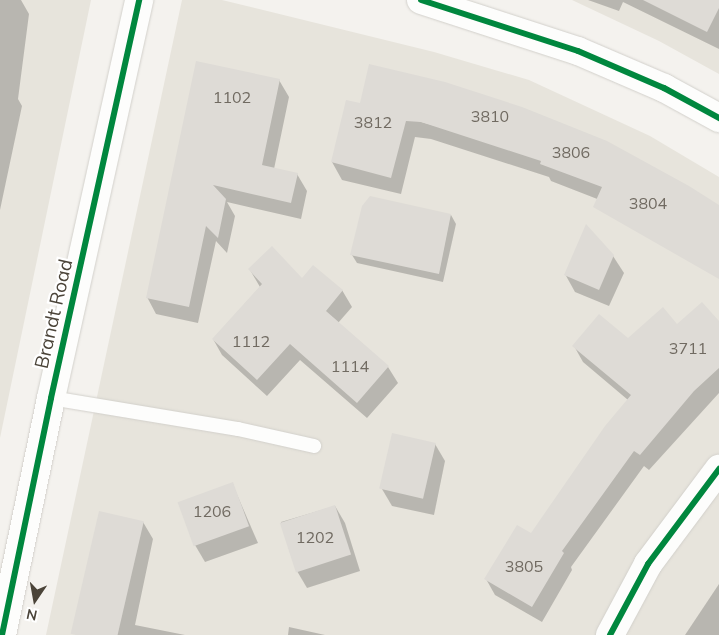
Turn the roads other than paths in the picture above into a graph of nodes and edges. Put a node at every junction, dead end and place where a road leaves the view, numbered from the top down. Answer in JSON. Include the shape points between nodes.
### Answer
{"nodes":[{"id":1,"x":139,"y":0,"type":"edge"},
{"id":2,"x":433,"y":2,"type":"edge"},
{"id":3,"x":719,"y":118,"type":"edge"},
{"id":4,"x":50,"y":398,"type":"junction"},
{"id":5,"x":314,"y":446,"type":"dead end"},
{"id":6,"x":719,"y":469,"type":"edge"},
{"id":7,"x":2,"y":635,"type":"edge"},
{"id":8,"x":610,"y":635,"type":"edge"}],
"edges":[{"from":1,"to":4,"type":"street","name":"Brandt Road"},
{"from":2,"to":3,"type":"street","via":[[578,51],[664,88]]},
{"from":4,"to":5,"type":"lane","via":[[238,429]]},
{"from":4,"to":7,"type":"street","name":"Brandt Road"},
{"from":6,"to":8,"type":"street","via":[[648,564]]}]}
